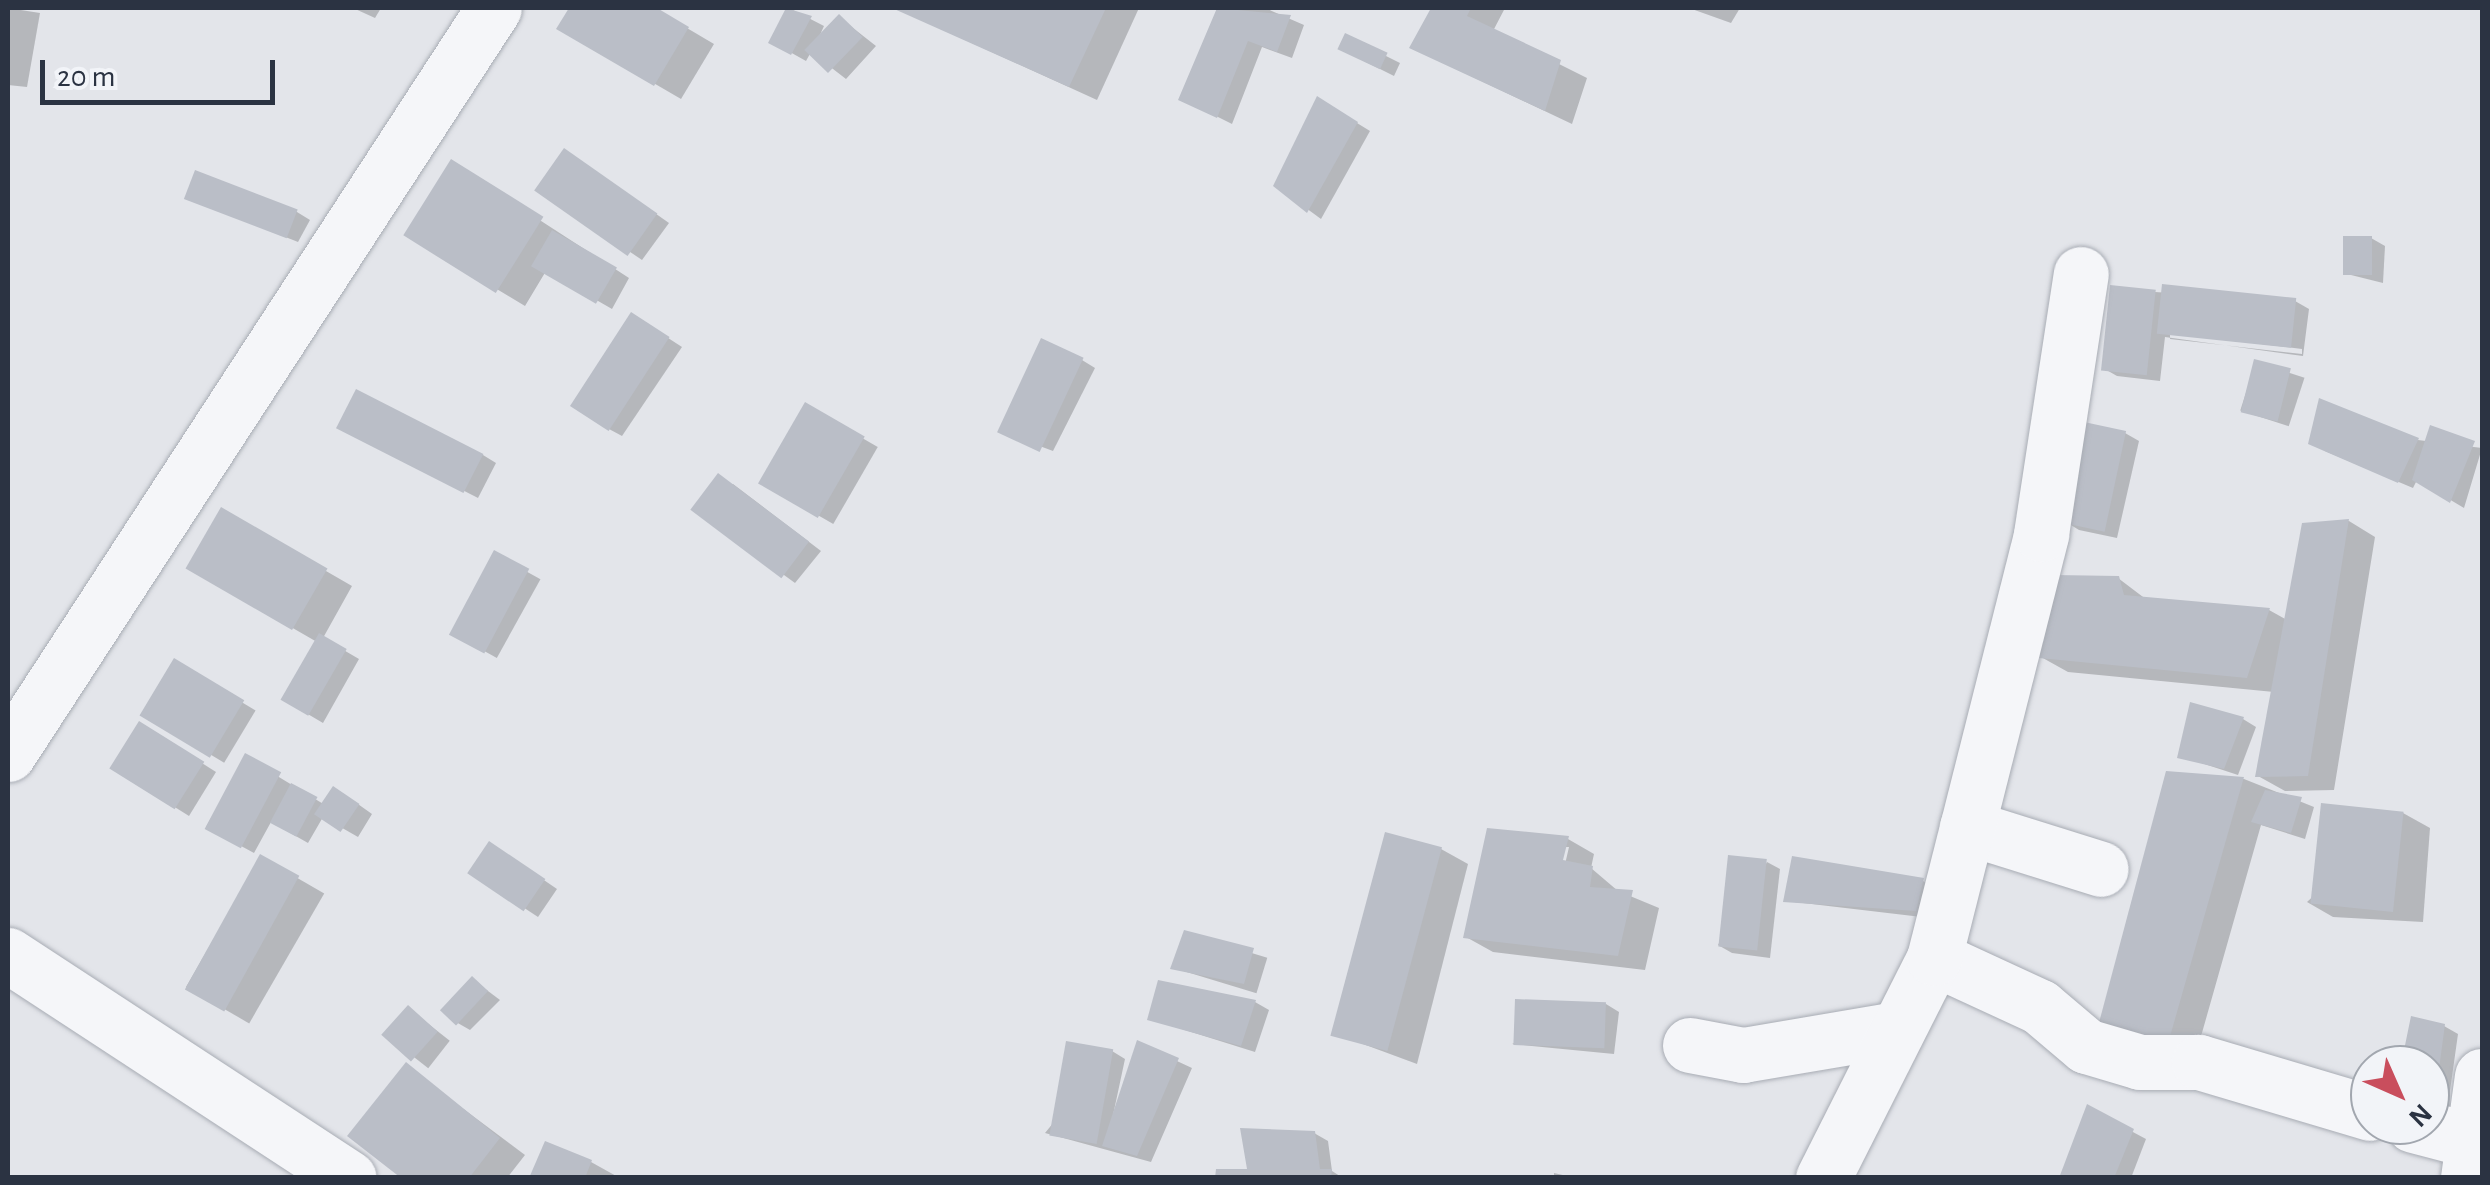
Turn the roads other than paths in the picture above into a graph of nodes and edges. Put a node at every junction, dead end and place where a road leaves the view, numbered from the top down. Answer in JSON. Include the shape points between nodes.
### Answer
{"nodes":[{"id":1,"x":494,"y":8,"type":"edge"},
{"id":2,"x":2081,"y":274,"type":"dead end"},
{"id":3,"x":8,"y":754,"type":"edge"},
{"id":4,"x":1967,"y":827,"type":"junction"},
{"id":5,"x":2101,"y":868,"type":"dead end"},
{"id":6,"x":8,"y":955,"type":"edge"},
{"id":7,"x":1934,"y":958,"type":"junction"},
{"id":8,"x":1896,"y":1029,"type":"junction"},
{"id":9,"x":1690,"y":1045,"type":"dead end"},
{"id":10,"x":2482,"y":1076,"type":"edge"},
{"id":11,"x":2350,"y":1107,"type":"edge"},
{"id":12,"x":2447,"y":1145,"type":"edge"},
{"id":13,"x":2471,"y":1159,"type":"edge"},
{"id":14,"x":349,"y":1178,"type":"edge"},
{"id":15,"x":1823,"y":1178,"type":"edge"}],
"edges":[{"from":1,"to":3,"type":"street"},
{"from":2,"to":4,"type":"street","via":[[2041,534]]},
{"from":4,"to":5,"type":"street"},
{"from":4,"to":7,"type":"street"},
{"from":6,"to":14,"type":"street"},
{"from":7,"to":8,"type":"street"},
{"from":7,"to":11,"type":"street","via":[[2040,1007],[2086,1046],[2140,1062],[2200,1062]]},
{"from":8,"to":9,"type":"street","via":[[1743,1055]]},
{"from":8,"to":15,"type":"street"},
{"from":10,"to":13,"type":"street"},
{"from":12,"to":13,"type":"street"}]}
